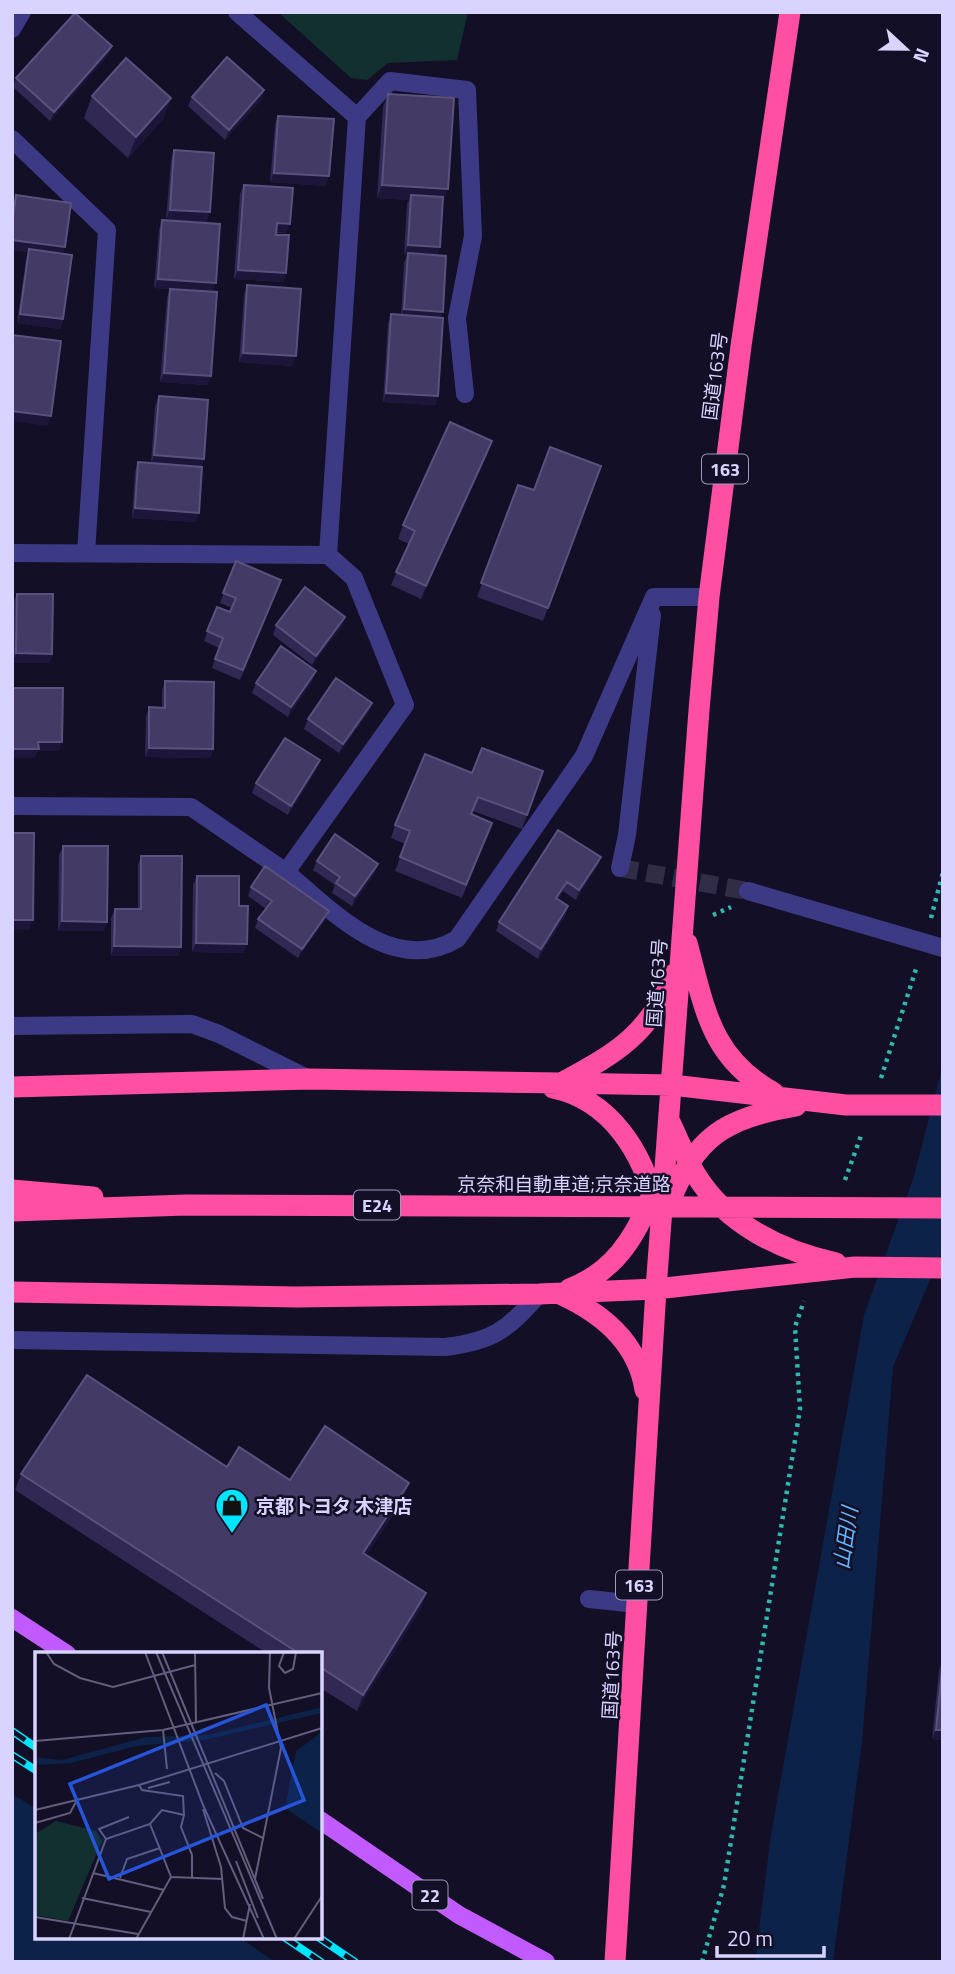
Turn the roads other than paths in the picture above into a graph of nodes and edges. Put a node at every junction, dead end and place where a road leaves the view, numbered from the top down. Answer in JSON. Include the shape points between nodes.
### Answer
{"nodes":[{"id":1,"x":22,"y":12,"type":"edge"},
{"id":2,"x":237,"y":12,"type":"edge"},
{"id":3,"x":790,"y":12,"type":"edge"},
{"id":4,"x":12,"y":29,"type":"edge"},
{"id":5,"x":357,"y":117,"type":"junction"},
{"id":6,"x":12,"y":139,"type":"edge"},
{"id":7,"x":465,"y":394,"type":"dead end"},
{"id":8,"x":12,"y":552,"type":"edge"},
{"id":9,"x":86,"y":554,"type":"junction"},
{"id":10,"x":328,"y":555,"type":"junction"},
{"id":11,"x":654,"y":597,"type":"junction"},
{"id":12,"x":709,"y":597,"type":"junction"},
{"id":13,"x":12,"y":806,"type":"edge"},
{"id":14,"x":621,"y":868,"type":"dead end"},
{"id":15,"x":286,"y":872,"type":"junction"},
{"id":16,"x":748,"y":891,"type":"tunnel mouth"},
{"id":17,"x":683,"y":928,"type":"junction"},
{"id":18,"x":943,"y":948,"type":"edge"},
{"id":19,"x":681,"y":953,"type":"junction"},
{"id":20,"x":12,"y":1026,"type":"edge"},
{"id":21,"x":309,"y":1079,"type":"junction"},
{"id":22,"x":527,"y":1083,"type":"junction"},
{"id":23,"x":561,"y":1083,"type":"junction"},
{"id":24,"x":672,"y":1085,"type":"junction"},
{"id":25,"x":12,"y":1087,"type":"edge"},
{"id":26,"x":782,"y":1098,"type":"junction"},
{"id":27,"x":818,"y":1103,"type":"junction"},
{"id":28,"x":943,"y":1105,"type":"edge"},
{"id":29,"x":669,"y":1120,"type":"junction"},
{"id":30,"x":666,"y":1154,"type":"junction"},
{"id":31,"x":689,"y":1161,"type":"junction"},
{"id":32,"x":12,"y":1190,"type":"edge"},
{"id":33,"x":653,"y":1192,"type":"junction"},
{"id":34,"x":186,"y":1205,"type":"junction"},
{"id":35,"x":943,"y":1208,"type":"edge"},
{"id":36,"x":12,"y":1211,"type":"edge"},
{"id":37,"x":661,"y":1224,"type":"junction"},
{"id":38,"x":855,"y":1267,"type":"junction"},
{"id":39,"x":943,"y":1268,"type":"edge"},
{"id":40,"x":656,"y":1289,"type":"junction"},
{"id":41,"x":12,"y":1292,"type":"edge"},
{"id":42,"x":548,"y":1294,"type":"junction"},
{"id":43,"x":12,"y":1340,"type":"edge"},
{"id":44,"x":649,"y":1413,"type":"junction"},
{"id":45,"x":589,"y":1599,"type":"dead end"},
{"id":46,"x":638,"y":1604,"type":"junction"},
{"id":47,"x":12,"y":1618,"type":"edge"},
{"id":48,"x":64,"y":1652,"type":"edge"},
{"id":49,"x":322,"y":1821,"type":"edge"},
{"id":50,"x":546,"y":1962,"type":"edge"},
{"id":51,"x":615,"y":1962,"type":"edge"}],
"edges":[{"from":1,"to":4,"type":"street"},
{"from":2,"to":5,"type":"street"},
{"from":3,"to":12,"type":"highway","name":"国道163号","number":"163"},
{"from":5,"to":7,"type":"street","via":[[390,81],[467,90],[473,236],[457,318]]},
{"from":5,"to":10,"type":"street"},
{"from":6,"to":9,"type":"street","via":[[107,230]]},
{"from":8,"to":9,"type":"street"},
{"from":9,"to":10,"type":"street"},
{"from":10,"to":15,"type":"street","via":[[354,578],[405,705]]},
{"from":11,"to":12,"type":"street"},
{"from":11,"to":14,"type":"street"},
{"from":11,"to":15,"type":"street","via":[[584,756],[457,939],[440,949],[383,944],[359,933]]},
{"from":12,"to":17,"type":"highway","name":"国道163号","number":"163"},
{"from":13,"to":15,"type":"street","via":[[191,807]]},
{"from":16,"to":18,"type":"street"},
{"from":17,"to":19,"type":"highway","name":"国道163号","number":"163"},
{"from":17,"to":26,"type":"highway","via":[[709,1025],[720,1046],[754,1082]]},
{"from":19,"to":23,"type":"highway","via":[[662,1000],[633,1040]]},
{"from":19,"to":24,"type":"highway","name":"国道163号","number":"163"},
{"from":20,"to":21,"type":"street","via":[[192,1024]]},
{"from":21,"to":22,"type":"highway"},
{"from":21,"to":25,"type":"highway"},
{"from":22,"to":23,"type":"highway"},
{"from":22,"to":33,"type":"highway","via":[[562,1090],[607,1117],[626,1136]]},
{"from":23,"to":24,"type":"highway"},
{"from":24,"to":26,"type":"highway"},
{"from":24,"to":29,"type":"highway","name":"国道163号","number":"163"},
{"from":26,"to":27,"type":"highway"},
{"from":27,"to":28,"type":"highway"},
{"from":27,"to":31,"type":"highway","via":[[742,1119],[719,1130]]},
{"from":29,"to":30,"type":"highway","name":"国道163号","number":"163"},
{"from":29,"to":31,"type":"highway"},
{"from":30,"to":33,"type":"highway"},
{"from":30,"to":37,"type":"highway","name":"国道163号","number":"163"},
{"from":31,"to":37,"type":"highway"},
{"from":31,"to":38,"type":"highway","via":[[714,1198],[772,1243]]},
{"from":32,"to":34,"type":"highway","name":"京奈和自動車道;京奈道路","number":"E24"},
{"from":33,"to":37,"type":"highway"},
{"from":33,"to":42,"type":"highway","via":[[631,1241],[618,1258],[599,1273]]},
{"from":34,"to":35,"type":"highway","name":"京奈和自動車道;京奈道路","number":"E24"},
{"from":34,"to":36,"type":"highway","name":"京奈和自動車道;京奈道路","number":"E24"},
{"from":37,"to":40,"type":"highway","name":"国道163号","number":"163"},
{"from":38,"to":39,"type":"highway"},
{"from":38,"to":40,"type":"highway"},
{"from":40,"to":42,"type":"highway"},
{"from":40,"to":44,"type":"highway","name":"国道163号","number":"163"},
{"from":41,"to":42,"type":"highway","via":[[297,1297]]},
{"from":42,"to":43,"type":"street","via":[[512,1325],[479,1343],[445,1347]]},
{"from":42,"to":44,"type":"highway","via":[[597,1314],[624,1340],[645,1385]]},
{"from":44,"to":46,"type":"highway","name":"国道163号","number":"163"},
{"from":45,"to":46,"type":"street"},
{"from":46,"to":51,"type":"highway","name":"国道163号","number":"163"},
{"from":47,"to":48,"type":"main road"},
{"from":49,"to":50,"type":"main road","number":"22","via":[[459,1915]]}]}
